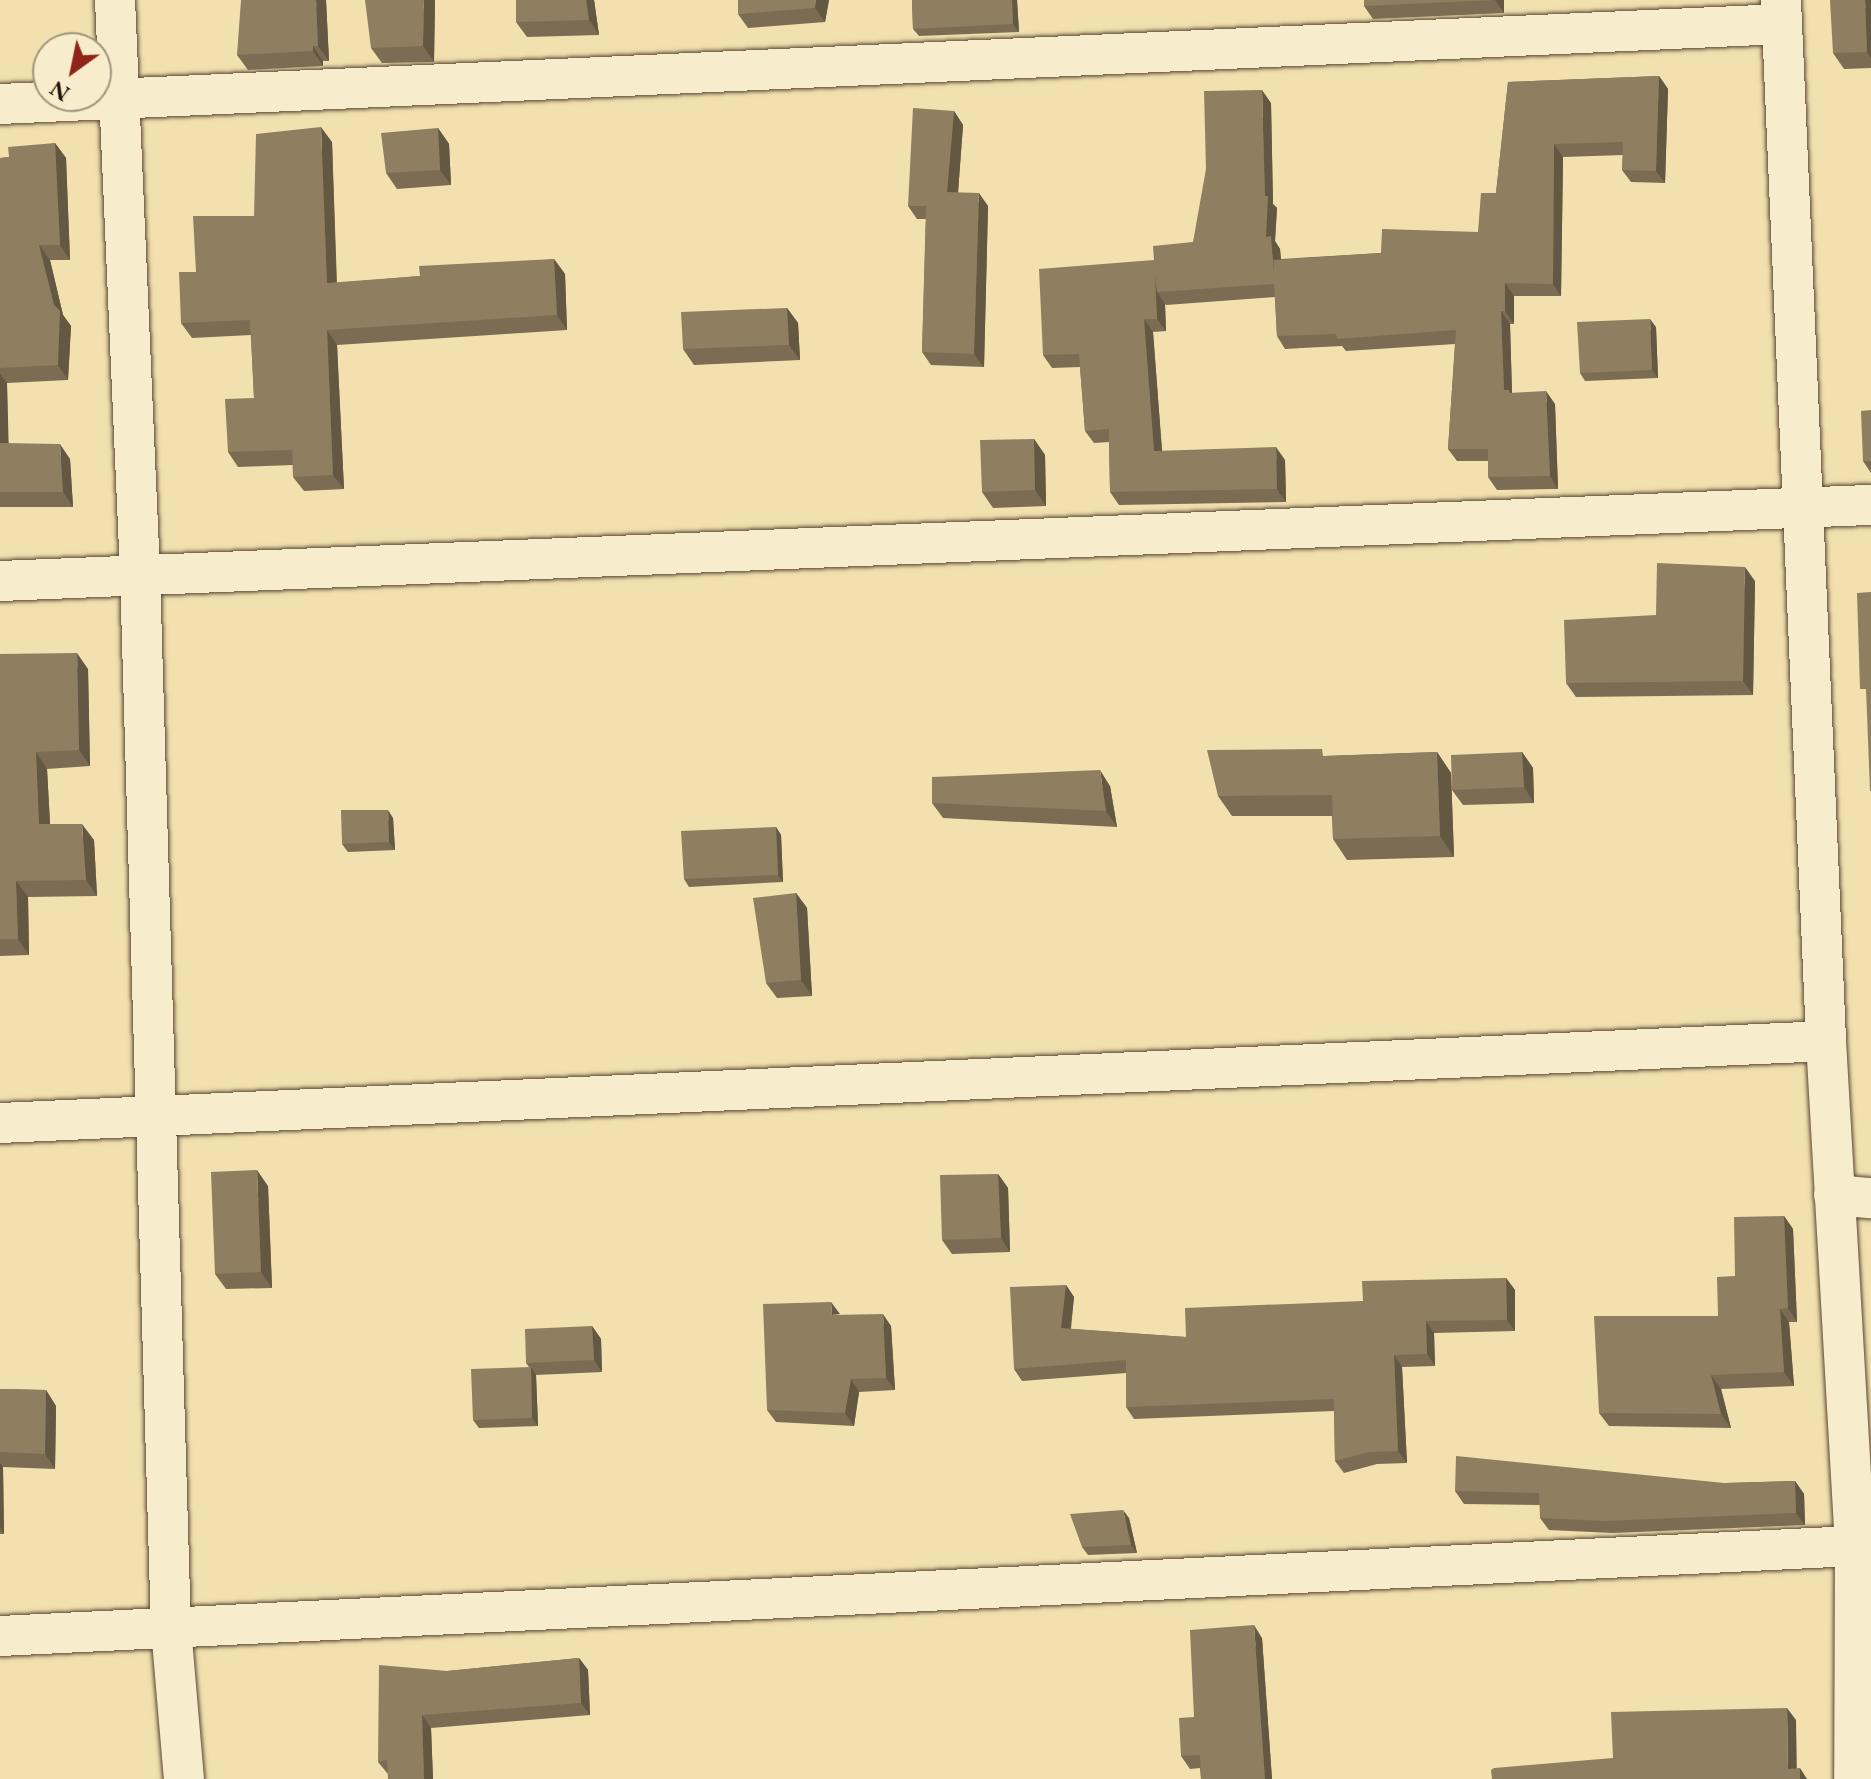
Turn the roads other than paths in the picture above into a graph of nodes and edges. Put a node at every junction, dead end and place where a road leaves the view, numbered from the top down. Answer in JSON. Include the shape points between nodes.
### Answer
{"nodes":[{"id":1,"x":115,"y":0,"type":"edge"},
{"id":2,"x":1781,"y":12,"type":"edge"},
{"id":3,"x":121,"y":98,"type":"junction"},
{"id":4,"x":0,"y":104,"type":"edge"},
{"id":5,"x":1871,"y":505,"type":"edge"},
{"id":6,"x":1805,"y":506,"type":"junction"},
{"id":7,"x":140,"y":573,"type":"junction"},
{"id":8,"x":0,"y":581,"type":"edge"},
{"id":9,"x":1826,"y":1041,"type":"junction"},
{"id":10,"x":157,"y":1117,"type":"junction"},
{"id":11,"x":0,"y":1123,"type":"edge"},
{"id":12,"x":1853,"y":1197,"type":"edge"},
{"id":13,"x":1855,"y":1546,"type":"junction"},
{"id":14,"x":171,"y":1628,"type":"junction"},
{"id":15,"x":0,"y":1636,"type":"edge"},
{"id":16,"x":184,"y":1779,"type":"edge"},
{"id":17,"x":1854,"y":1779,"type":"edge"}],
"edges":[{"from":1,"to":3,"type":"street"},
{"from":2,"to":3,"type":"street"},
{"from":2,"to":6,"type":"street"},
{"from":3,"to":4,"type":"street"},
{"from":3,"to":7,"type":"street"},
{"from":5,"to":6,"type":"street"},
{"from":6,"to":7,"type":"street"},
{"from":6,"to":9,"type":"street"},
{"from":7,"to":8,"type":"street"},
{"from":7,"to":10,"type":"street"},
{"from":9,"to":10,"type":"street"},
{"from":9,"to":12,"type":"street"},
{"from":10,"to":11,"type":"street"},
{"from":10,"to":14,"type":"street"},
{"from":12,"to":13,"type":"street"},
{"from":13,"to":14,"type":"street"},
{"from":13,"to":17,"type":"street"},
{"from":14,"to":15,"type":"street"},
{"from":14,"to":16,"type":"street"}]}
